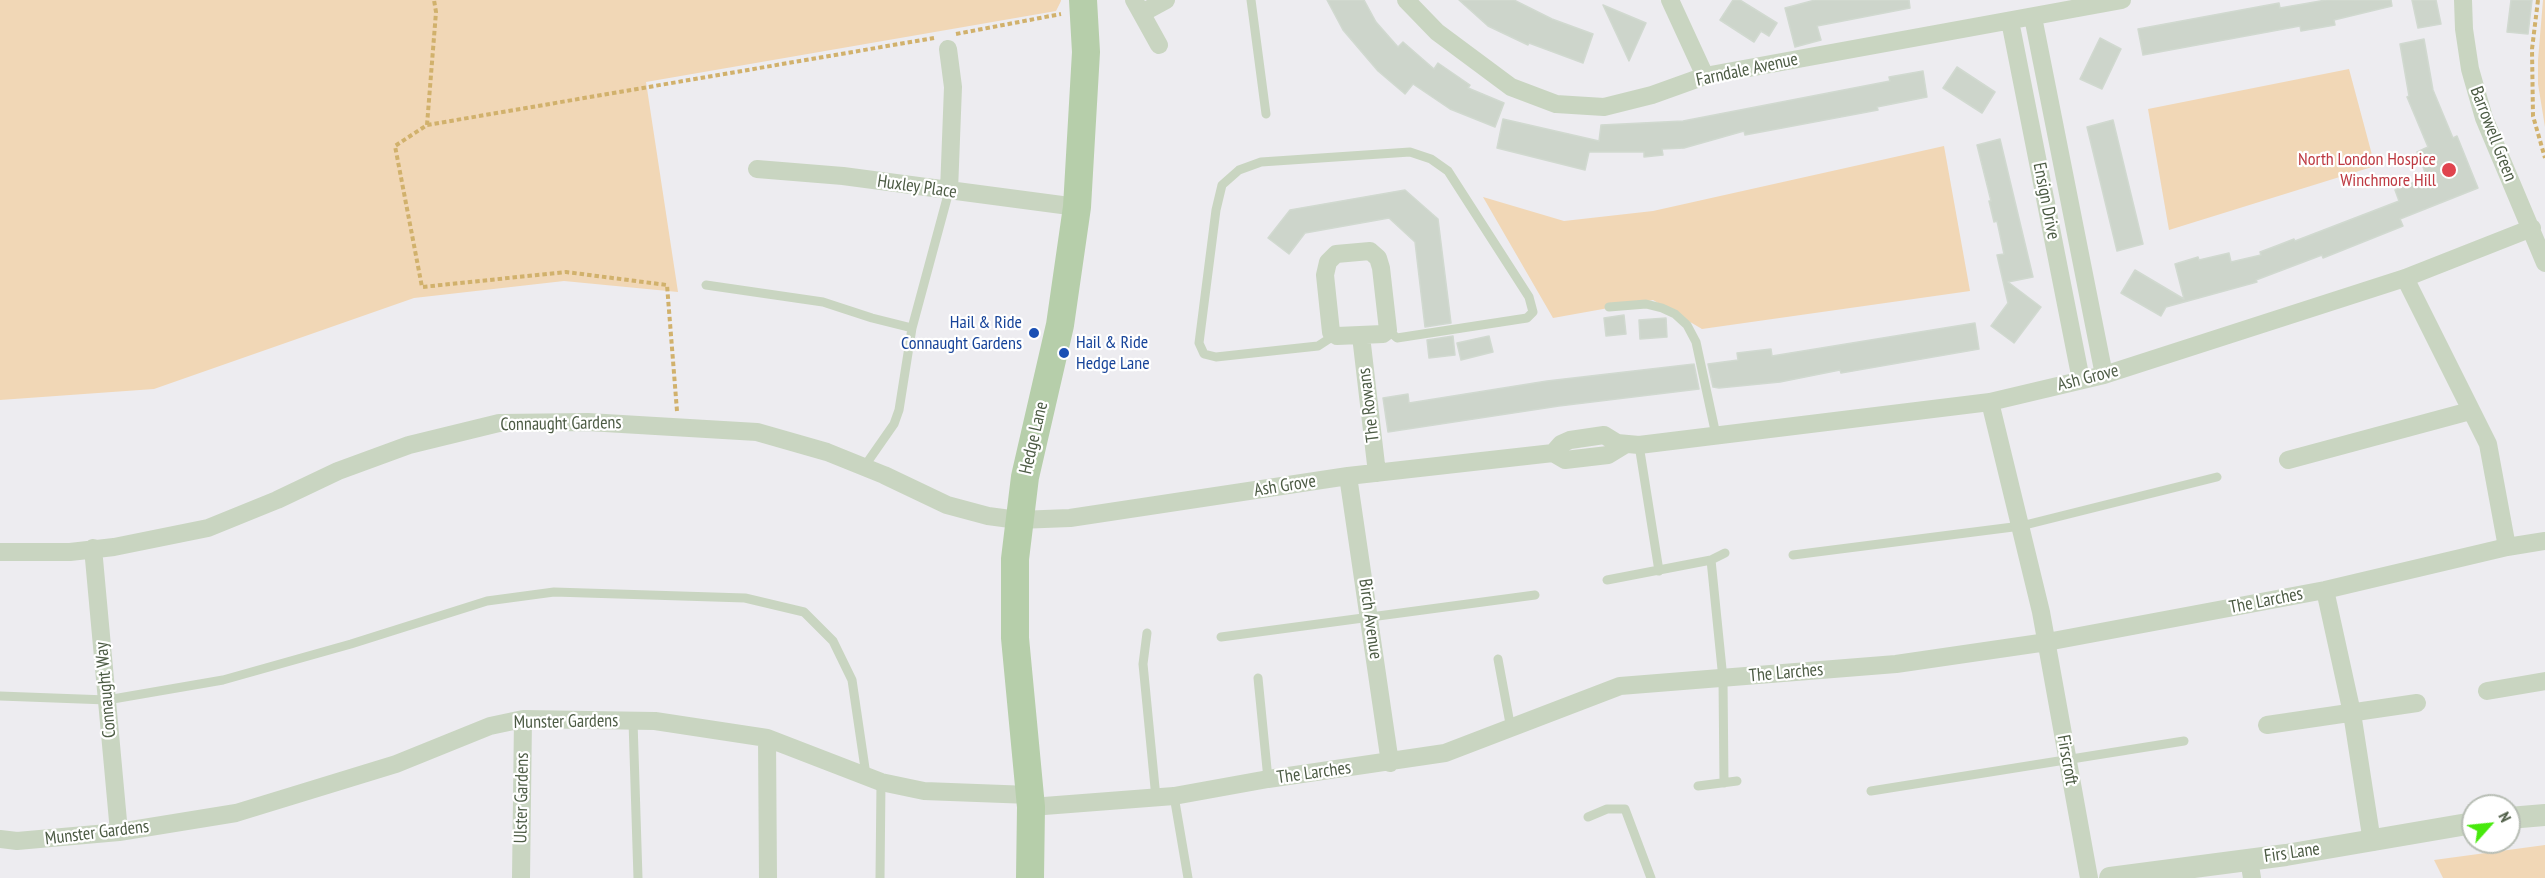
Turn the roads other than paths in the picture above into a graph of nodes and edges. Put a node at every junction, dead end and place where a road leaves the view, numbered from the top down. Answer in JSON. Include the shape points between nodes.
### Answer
{"nodes":[{"id":1,"x":1166,"y":0,"type":"edge"},
{"id":2,"x":1251,"y":0,"type":"edge"},
{"id":3,"x":1406,"y":0,"type":"edge"},
{"id":4,"x":1670,"y":0,"type":"edge"},
{"id":5,"x":2122,"y":0,"type":"edge"},
{"id":6,"x":2463,"y":0,"type":"edge"},
{"id":7,"x":1072,"y":3,"type":"edge"},
{"id":8,"x":1138,"y":7,"type":"edge"},
{"id":9,"x":2033,"y":17,"type":"junction"},
{"id":10,"x":2010,"y":21,"type":"junction"},
{"id":11,"x":1159,"y":45,"type":"dead end"},
{"id":12,"x":948,"y":50,"type":"dead end"},
{"id":13,"x":1706,"y":76,"type":"junction"},
{"id":14,"x":1266,"y":114,"type":"dead end"},
{"id":15,"x":757,"y":169,"type":"dead end"},
{"id":16,"x":949,"y":191,"type":"junction"},
{"id":17,"x":1077,"y":207,"type":"junction"},
{"id":18,"x":2532,"y":228,"type":"junction"},
{"id":19,"x":2545,"y":262,"type":"edge"},
{"id":20,"x":2405,"y":278,"type":"junction"},
{"id":21,"x":706,"y":285,"type":"dead end"},
{"id":22,"x":1609,"y":307,"type":"dead end"},
{"id":23,"x":912,"y":328,"type":"junction"},
{"id":24,"x":1388,"y":330,"type":"junction"},
{"id":25,"x":1335,"y":335,"type":"junction"},
{"id":26,"x":1361,"y":336,"type":"junction"},
{"id":27,"x":2104,"y":375,"type":"junction"},
{"id":28,"x":2081,"y":380,"type":"junction"},
{"id":29,"x":1990,"y":402,"type":"junction"},
{"id":30,"x":2470,"y":411,"type":"junction"},
{"id":31,"x":1716,"y":435,"type":"junction"},
{"id":32,"x":1633,"y":444,"type":"junction"},
{"id":33,"x":2288,"y":460,"type":"dead end"},
{"id":34,"x":864,"y":467,"type":"junction"},
{"id":35,"x":1377,"y":473,"type":"junction"},
{"id":36,"x":1348,"y":476,"type":"junction"},
{"id":37,"x":2217,"y":477,"type":"dead end"},
{"id":38,"x":1018,"y":520,"type":"junction"},
{"id":39,"x":2021,"y":526,"type":"junction"},
{"id":40,"x":2545,"y":544,"type":"edge"},
{"id":41,"x":2507,"y":547,"type":"junction"},
{"id":42,"x":93,"y":548,"type":"junction"},
{"id":43,"x":0,"y":552,"type":"edge"},
{"id":44,"x":1725,"y":553,"type":"dead end"},
{"id":45,"x":1793,"y":555,"type":"dead end"},
{"id":46,"x":1711,"y":560,"type":"junction"},
{"id":47,"x":1659,"y":571,"type":"junction"},
{"id":48,"x":1607,"y":580,"type":"dead end"},
{"id":49,"x":2325,"y":590,"type":"junction"},
{"id":50,"x":1535,"y":595,"type":"dead end"},
{"id":51,"x":1370,"y":619,"type":"junction"},
{"id":52,"x":1147,"y":633,"type":"dead end"},
{"id":53,"x":1221,"y":638,"type":"dead end"},
{"id":54,"x":2047,"y":642,"type":"junction"},
{"id":55,"x":1498,"y":659,"type":"dead end"},
{"id":56,"x":1258,"y":678,"type":"dead end"},
{"id":57,"x":1724,"y":679,"type":"junction"},
{"id":58,"x":2545,"y":681,"type":"edge"},
{"id":59,"x":2487,"y":692,"type":"dead end"},
{"id":60,"x":0,"y":696,"type":"edge"},
{"id":61,"x":107,"y":700,"type":"junction"},
{"id":62,"x":2417,"y":703,"type":"dead end"},
{"id":63,"x":2352,"y":713,"type":"junction"},
{"id":64,"x":523,"y":719,"type":"junction"},
{"id":65,"x":633,"y":721,"type":"junction"},
{"id":66,"x":2267,"y":725,"type":"dead end"},
{"id":67,"x":1511,"y":729,"type":"junction"},
{"id":68,"x":767,"y":738,"type":"junction"},
{"id":69,"x":2184,"y":741,"type":"dead end"},
{"id":70,"x":2066,"y":761,"type":"junction"},
{"id":71,"x":1390,"y":763,"type":"junction"},
{"id":72,"x":1268,"y":779,"type":"junction"},
{"id":73,"x":873,"y":780,"type":"junction"},
{"id":74,"x":1737,"y":781,"type":"dead end"},
{"id":75,"x":1724,"y":783,"type":"junction"},
{"id":76,"x":1698,"y":786,"type":"dead end"},
{"id":77,"x":1871,"y":791,"type":"dead end"},
{"id":78,"x":1165,"y":797,"type":"junction"},
{"id":79,"x":1030,"y":801,"type":"junction"},
{"id":80,"x":2545,"y":815,"type":"edge"},
{"id":81,"x":1588,"y":817,"type":"dead end"},
{"id":82,"x":2521,"y":817,"type":"edge"},
{"id":83,"x":2461,"y":825,"type":"edge"},
{"id":84,"x":119,"y":832,"type":"junction"},
{"id":85,"x":0,"y":839,"type":"edge"},
{"id":86,"x":2372,"y":842,"type":"junction"},
{"id":87,"x":2251,"y":868,"type":"edge"},
{"id":88,"x":521,"y":878,"type":"edge"},
{"id":89,"x":638,"y":878,"type":"edge"},
{"id":90,"x":768,"y":878,"type":"edge"},
{"id":91,"x":880,"y":878,"type":"edge"},
{"id":92,"x":1030,"y":878,"type":"edge"},
{"id":93,"x":1188,"y":878,"type":"edge"},
{"id":94,"x":1651,"y":878,"type":"edge"},
{"id":95,"x":2089,"y":878,"type":"edge"},
{"id":96,"x":2110,"y":878,"type":"edge"}],
"edges":[{"from":1,"to":8,"type":"street"},
{"from":2,"to":14,"type":"lane"},
{"from":3,"to":13,"type":"street","name":"Farndale Avenue","via":[[1437,32],[1511,87],[1556,104],[1604,107]]},
{"from":4,"to":13,"type":"street"},
{"from":5,"to":9,"type":"street","name":"Farndale Avenue"},
{"from":6,"to":18,"type":"street","name":"Barrowell Green","via":[[2470,69],[2481,109]]},
{"from":7,"to":17,"type":"main road","name":"Hedge Lane","via":[[1086,52]]},
{"from":8,"to":11,"type":"street"},
{"from":9,"to":10,"type":"street","name":"Farndale Avenue"},
{"from":9,"to":27,"type":"street","name":"Ensign Drive"},
{"from":10,"to":13,"type":"street","name":"Farndale Avenue"},
{"from":10,"to":28,"type":"street","name":"Ensign Drive"},
{"from":12,"to":16,"type":"street","via":[[953,87]]},
{"from":15,"to":16,"type":"street","name":"Huxley Place"},
{"from":16,"to":17,"type":"street","name":"Huxley Place"},
{"from":16,"to":23,"type":"lane"},
{"from":17,"to":38,"type":"main road","name":"Hedge Lane","via":[[1060,325]]},
{"from":18,"to":19,"type":"street","name":"Barrowell Green"},
{"from":18,"to":20,"type":"street","name":"Ash Grove"},
{"from":20,"to":27,"type":"street","name":"Ash Grove"},
{"from":20,"to":30,"type":"street"},
{"from":21,"to":23,"type":"lane","via":[[823,302]]},
{"from":22,"to":31,"type":"lane","via":[[1646,304],[1675,314],[1687,325],[1696,342]]},
{"from":23,"to":34,"type":"lane","via":[[899,410],[894,424]]},
{"from":24,"to":25,"type":"street","via":[[1378,258],[1370,251],[1336,254],[1328,262],[1325,275],[1331,332]]},
{"from":24,"to":25,"type":"lane","via":[[1397,338],[1527,318],[1533,312],[1529,297],[1448,171],[1431,159],[1410,152],[1261,162],[1239,170],[1222,186],[1216,210],[1199,343],[1204,354],[1216,357],[1318,346]]},
{"from":24,"to":26,"type":"street"},
{"from":25,"to":26,"type":"street"},
{"from":26,"to":35,"type":"street","name":"The Rowans"},
{"from":27,"to":28,"type":"street","name":"Ash Grove"},
{"from":28,"to":29,"type":"street","name":"Ash Grove"},
{"from":29,"to":31,"type":"street","name":"Ash Grove"},
{"from":29,"to":39,"type":"street","name":"Firscroft"},
{"from":30,"to":33,"type":"street"},
{"from":30,"to":41,"type":"street","via":[[2488,444]]},
{"from":31,"to":32,"type":"street","name":"Ash Grove"},
{"from":32,"to":35,"type":"street","name":"Ash Grove","via":[[1608,455],[1565,460],[1553,453]]},
{"from":32,"to":47,"type":"lane"},
{"from":34,"to":38,"type":"street","name":"Connaught Gardens","via":[[947,505]]},
{"from":34,"to":42,"type":"street","name":"Connaught Gardens","via":[[757,432],[588,422],[499,423],[409,445],[338,471],[208,528]]},
{"from":35,"to":36,"type":"street","name":"Ash Grove"},
{"from":36,"to":38,"type":"street","name":"Ash Grove","via":[[1070,518]]},
{"from":36,"to":51,"type":"street","name":"Birch Avenue"},
{"from":37,"to":39,"type":"lane"},
{"from":38,"to":79,"type":"main road","name":"Hedge Lane","via":[[1014,559],[1016,638]]},
{"from":39,"to":45,"type":"lane"},
{"from":39,"to":54,"type":"street","name":"Firscroft"},
{"from":40,"to":41,"type":"street","name":"The Larches"},
{"from":41,"to":49,"type":"street","name":"The Larches"},
{"from":42,"to":43,"type":"street","name":"Connaught Gardens","via":[[70,552]]},
{"from":42,"to":61,"type":"street","name":"Connaught Way"},
{"from":44,"to":46,"type":"lane"},
{"from":46,"to":47,"type":"lane"},
{"from":46,"to":57,"type":"lane"},
{"from":47,"to":48,"type":"lane"},
{"from":49,"to":54,"type":"street","name":"The Larches"},
{"from":49,"to":63,"type":"street"},
{"from":50,"to":51,"type":"lane"},
{"from":51,"to":53,"type":"lane"},
{"from":51,"to":71,"type":"street","name":"Birch Avenue"},
{"from":52,"to":78,"type":"lane","via":[[1143,664]]},
{"from":54,"to":57,"type":"street","name":"The Larches","via":[[1896,664]]},
{"from":54,"to":70,"type":"street","name":"Firscroft"},
{"from":55,"to":67,"type":"lane"},
{"from":56,"to":72,"type":"lane"},
{"from":57,"to":67,"type":"street","name":"The Larches","via":[[1620,686]]},
{"from":57,"to":75,"type":"lane"},
{"from":58,"to":59,"type":"street"},
{"from":60,"to":61,"type":"lane"},
{"from":61,"to":73,"type":"lane","via":[[223,680],[487,601],[554,592],[744,598],[804,612],[833,640],[852,680]]},
{"from":61,"to":84,"type":"street","name":"Connaught Way"},
{"from":62,"to":63,"type":"street"},
{"from":63,"to":66,"type":"street"},
{"from":63,"to":86,"type":"street"},
{"from":64,"to":65,"type":"street","name":"Munster Gardens"},
{"from":64,"to":84,"type":"street","name":"Munster Gardens","via":[[490,726],[396,764],[236,813]]},
{"from":64,"to":88,"type":"street","name":"Ulster Gardens"},
{"from":65,"to":68,"type":"street","name":"Munster Gardens"},
{"from":65,"to":89,"type":"lane"},
{"from":67,"to":71,"type":"street","name":"The Larches","via":[[1444,753]]},
{"from":68,"to":73,"type":"street","name":"Munster Gardens"},
{"from":68,"to":90,"type":"street"},
{"from":69,"to":70,"type":"lane"},
{"from":70,"to":77,"type":"lane"},
{"from":70,"to":95,"type":"street","name":"Firscroft"},
{"from":71,"to":72,"type":"street","name":"The Larches"},
{"from":72,"to":78,"type":"street","name":"The Larches"},
{"from":73,"to":79,"type":"street","name":"Munster Gardens","via":[[924,791]]},
{"from":73,"to":91,"type":"lane"},
{"from":74,"to":75,"type":"lane"},
{"from":75,"to":76,"type":"lane"},
{"from":78,"to":79,"type":"street","name":"The Larches"},
{"from":78,"to":93,"type":"lane"},
{"from":79,"to":92,"type":"main road","name":"Hedge Lane"},
{"from":80,"to":82,"type":"street"},
{"from":81,"to":94,"type":"lane","via":[[1607,809],[1625,809]]},
{"from":83,"to":86,"type":"street","name":"Firs Lane"},
{"from":84,"to":85,"type":"street","name":"Munster Gardens"},
{"from":86,"to":87,"type":"street","name":"Firs Lane"},
{"from":87,"to":96,"type":"street","name":"Firs Lane"}]}
